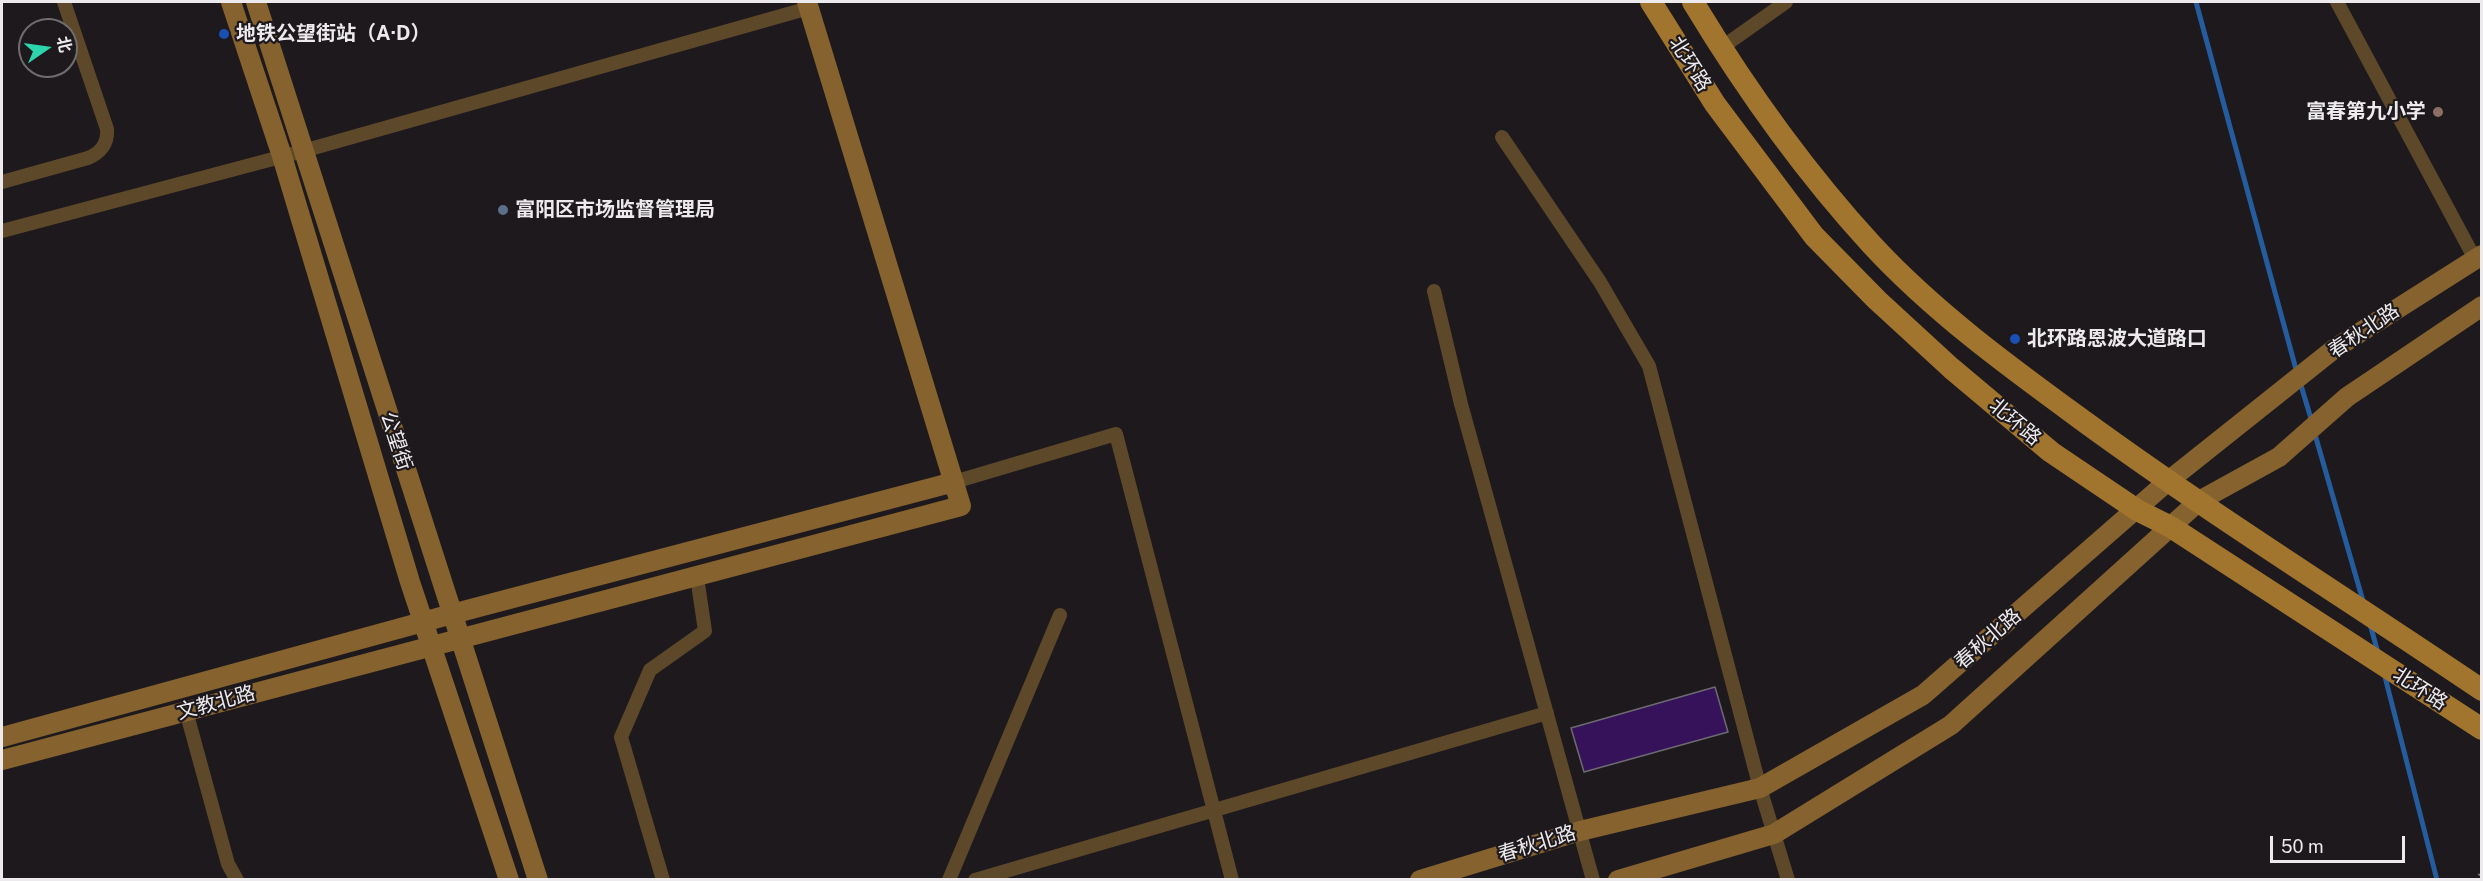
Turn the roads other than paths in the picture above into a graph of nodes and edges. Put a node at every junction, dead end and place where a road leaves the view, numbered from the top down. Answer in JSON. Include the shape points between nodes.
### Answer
{"nodes":[{"id":1,"x":64,"y":2,"type":"edge"},
{"id":2,"x":231,"y":2,"type":"edge"},
{"id":3,"x":256,"y":2,"type":"edge"},
{"id":4,"x":1651,"y":2,"type":"edge"},
{"id":5,"x":1693,"y":2,"type":"edge"},
{"id":6,"x":1786,"y":2,"type":"edge"},
{"id":7,"x":2337,"y":2,"type":"edge"},
{"id":8,"x":808,"y":5,"type":"edge"},
{"id":9,"x":1720,"y":48,"type":"junction"},
{"id":10,"x":1502,"y":137,"type":"dead end"},
{"id":11,"x":303,"y":151,"type":"junction"},
{"id":12,"x":282,"y":156,"type":"junction"},
{"id":13,"x":2,"y":182,"type":"edge"},
{"id":14,"x":2,"y":231,"type":"edge"},
{"id":15,"x":2478,"y":257,"type":"edge"},
{"id":16,"x":1434,"y":291,"type":"dead end"},
{"id":17,"x":2481,"y":306,"type":"edge"},
{"id":18,"x":954,"y":482,"type":"junction"},
{"id":19,"x":2168,"y":482,"type":"junction"},
{"id":20,"x":2199,"y":501,"type":"junction"},
{"id":21,"x":2137,"y":510,"type":"junction"},
{"id":22,"x":2171,"y":527,"type":"junction"},
{"id":23,"x":697,"y":577,"type":"junction"},
{"id":24,"x":452,"y":614,"type":"junction"},
{"id":25,"x":1060,"y":615,"type":"dead end"},
{"id":26,"x":423,"y":621,"type":"junction"},
{"id":27,"x":460,"y":639,"type":"junction"},
{"id":28,"x":431,"y":646,"type":"junction"},
{"id":29,"x":2481,"y":690,"type":"edge"},
{"id":30,"x":186,"y":711,"type":"junction"},
{"id":31,"x":1547,"y":713,"type":"junction"},
{"id":32,"x":2481,"y":729,"type":"edge"},
{"id":33,"x":2,"y":737,"type":"edge"},
{"id":34,"x":2,"y":760,"type":"edge"},
{"id":35,"x":1760,"y":788,"type":"junction"},
{"id":36,"x":1213,"y":810,"type":"junction"},
{"id":37,"x":1580,"y":831,"type":"junction"},
{"id":38,"x":1774,"y":834,"type":"junction"},
{"id":39,"x":237,"y":879,"type":"edge"},
{"id":40,"x":509,"y":879,"type":"edge"},
{"id":41,"x":538,"y":879,"type":"edge"},
{"id":42,"x":663,"y":879,"type":"edge"},
{"id":43,"x":949,"y":879,"type":"edge"},
{"id":44,"x":975,"y":879,"type":"edge"},
{"id":45,"x":1232,"y":879,"type":"edge"},
{"id":46,"x":1420,"y":879,"type":"edge"},
{"id":47,"x":1593,"y":879,"type":"edge"},
{"id":48,"x":1618,"y":879,"type":"edge"},
{"id":49,"x":1788,"y":879,"type":"edge"}],
"edges":[{"from":1,"to":13,"type":"street","via":[[107,129],[105,144],[88,158]]},
{"from":2,"to":12,"type":"street","name":"公望街"},
{"from":3,"to":11,"type":"street","name":"公望街"},
{"from":4,"to":21,"type":"main road","name":"北环路","via":[[1715,104],[1814,236],[1960,376],[2051,452]]},
{"from":5,"to":9,"type":"main road","name":"北环路"},
{"from":6,"to":9,"type":"street"},
{"from":7,"to":15,"type":"street"},
{"from":8,"to":11,"type":"street"},
{"from":8,"to":18,"type":"street"},
{"from":9,"to":19,"type":"main road","name":"北环路","via":[[1779,133],[1881,254],[2008,366]]},
{"from":10,"to":35,"type":"street","via":[[1600,282],[1649,366]]},
{"from":11,"to":12,"type":"street"},
{"from":11,"to":24,"type":"street","name":"公望街"},
{"from":12,"to":14,"type":"street"},
{"from":12,"to":26,"type":"street","name":"公望街"},
{"from":15,"to":19,"type":"street","name":"春秋北路","via":[[2334,349]]},
{"from":16,"to":31,"type":"street","via":[[1461,404]]},
{"from":17,"to":20,"type":"street","name":"春秋北路","via":[[2347,397],[2279,456]]},
{"from":18,"to":23,"type":"street","name":"文教北路","via":[[961,506]]},
{"from":18,"to":24,"type":"street","name":"文教北路"},
{"from":18,"to":36,"type":"street","via":[[1116,434]]},
{"from":19,"to":20,"type":"main road","name":"北环路"},
{"from":19,"to":21,"type":"street","name":"春秋北路"},
{"from":20,"to":22,"type":"street","name":"春秋北路"},
{"from":20,"to":29,"type":"main road","name":"北环路"},
{"from":21,"to":22,"type":"main road","name":"北环路"},
{"from":21,"to":35,"type":"street","name":"春秋北路","via":[[1923,695]]},
{"from":22,"to":32,"type":"main road","name":"北环路"},
{"from":22,"to":38,"type":"street","name":"春秋北路","via":[[1951,725]]},
{"from":23,"to":27,"type":"street","name":"文教北路"},
{"from":23,"to":42,"type":"street","via":[[705,631],[650,670],[621,737]]},
{"from":24,"to":26,"type":"street","name":"文教北路"},
{"from":24,"to":27,"type":"street","name":"公望街"},
{"from":25,"to":43,"type":"street"},
{"from":26,"to":28,"type":"street","name":"公望街"},
{"from":26,"to":33,"type":"street","name":"文教北路"},
{"from":27,"to":28,"type":"street","name":"文教北路"},
{"from":27,"to":41,"type":"street","name":"公望街"},
{"from":28,"to":30,"type":"street","name":"文教北路"},
{"from":28,"to":40,"type":"street","name":"公望街"},
{"from":30,"to":34,"type":"street","name":"文教北路"},
{"from":30,"to":39,"type":"street","via":[[228,864]]},
{"from":31,"to":36,"type":"street"},
{"from":31,"to":37,"type":"street"},
{"from":35,"to":37,"type":"street","name":"春秋北路"},
{"from":35,"to":38,"type":"street"},
{"from":36,"to":44,"type":"street"},
{"from":36,"to":45,"type":"street"},
{"from":37,"to":46,"type":"street","name":"春秋北路"},
{"from":37,"to":47,"type":"street"},
{"from":38,"to":48,"type":"street","name":"春秋北路"},
{"from":38,"to":49,"type":"street"}]}
